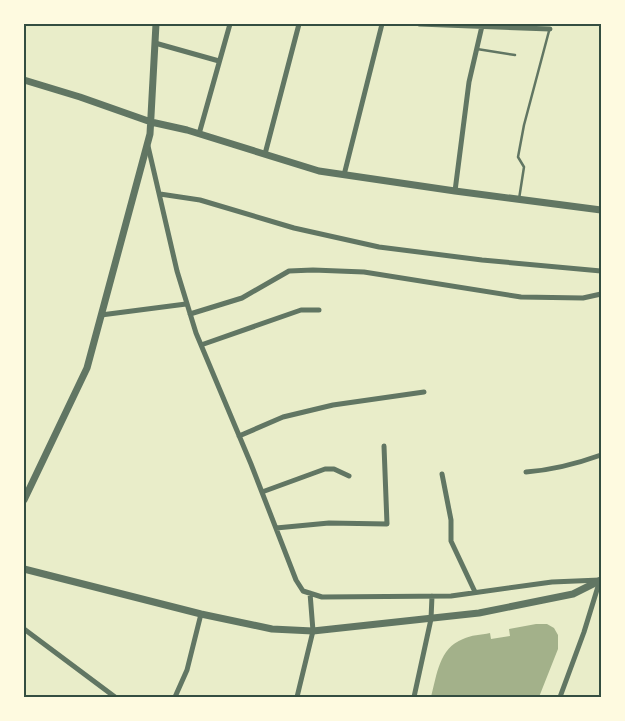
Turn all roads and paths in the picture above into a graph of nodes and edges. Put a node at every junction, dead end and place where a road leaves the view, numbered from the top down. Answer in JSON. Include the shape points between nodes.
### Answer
{"nodes":[{"id":1,"x":156,"y":24,"type":"edge"},
{"id":2,"x":230,"y":24,"type":"edge"},
{"id":3,"x":298,"y":24,"type":"edge"},
{"id":4,"x":382,"y":24,"type":"edge"},
{"id":5,"x":419,"y":24,"type":"edge"},
{"id":6,"x":482,"y":26,"type":"junction"},
{"id":7,"x":550,"y":29,"type":"joint"},
{"id":8,"x":155,"y":43,"type":"junction"},
{"id":9,"x":477,"y":49,"type":"junction"},
{"id":10,"x":515,"y":55,"type":"dead end"},
{"id":11,"x":220,"y":61,"type":"junction"},
{"id":12,"x":24,"y":80,"type":"edge"},
{"id":13,"x":150,"y":122,"type":"junction"},
{"id":14,"x":199,"y":134,"type":"junction"},
{"id":15,"x":147,"y":143,"type":"junction"},
{"id":16,"x":265,"y":154,"type":"junction"},
{"id":17,"x":344,"y":175,"type":"junction"},
{"id":18,"x":455,"y":191,"type":"junction"},
{"id":19,"x":160,"y":194,"type":"junction"},
{"id":20,"x":519,"y":200,"type":"junction"},
{"id":21,"x":601,"y":210,"type":"edge"},
{"id":22,"x":601,"y":270,"type":"edge"},
{"id":23,"x":601,"y":294,"type":"edge"},
{"id":24,"x":186,"y":304,"type":"junction"},
{"id":25,"x":319,"y":310,"type":"dead end"},
{"id":26,"x":190,"y":314,"type":"junction"},
{"id":27,"x":101,"y":315,"type":"junction"},
{"id":28,"x":201,"y":345,"type":"junction"},
{"id":29,"x":424,"y":392,"type":"dead end"},
{"id":30,"x":239,"y":436,"type":"junction"},
{"id":31,"x":384,"y":446,"type":"dead end"},
{"id":32,"x":601,"y":455,"type":"edge"},
{"id":33,"x":526,"y":472,"type":"dead end"},
{"id":34,"x":442,"y":474,"type":"dead end"},
{"id":35,"x":349,"y":476,"type":"dead end"},
{"id":36,"x":262,"y":492,"type":"junction"},
{"id":37,"x":24,"y":500,"type":"edge"},
{"id":38,"x":276,"y":528,"type":"junction"},
{"id":39,"x":24,"y":569,"type":"edge"},
{"id":40,"x":600,"y":580,"type":"edge"},
{"id":41,"x":475,"y":592,"type":"junction"},
{"id":42,"x":310,"y":593,"type":"junction"},
{"id":43,"x":432,"y":596,"type":"junction"},
{"id":44,"x":201,"y":614,"type":"junction"},
{"id":45,"x":431,"y":619,"type":"junction"},
{"id":46,"x":24,"y":629,"type":"edge"},
{"id":47,"x":313,"y":631,"type":"junction"},
{"id":48,"x":115,"y":697,"type":"edge"},
{"id":49,"x":175,"y":697,"type":"edge"},
{"id":50,"x":297,"y":697,"type":"edge"},
{"id":51,"x":414,"y":697,"type":"edge"},
{"id":52,"x":560,"y":697,"type":"edge"}],
"edges":[{"from":1,"to":8,"type":"street"},
{"from":2,"to":11,"type":"street"},
{"from":3,"to":16,"type":"street"},
{"from":4,"to":17,"type":"street"},
{"from":5,"to":6,"type":"street"},
{"from":6,"to":7,"type":"street"},
{"from":6,"to":9,"type":"street"},
{"from":7,"to":20,"type":"lane","via":[[518,157],[524,167]]},
{"from":8,"to":11,"type":"street"},
{"from":8,"to":13,"type":"street"},
{"from":9,"to":10,"type":"lane"},
{"from":9,"to":18,"type":"street","via":[[469,82]]},
{"from":11,"to":14,"type":"street"},
{"from":12,"to":13,"type":"street"},
{"from":13,"to":14,"type":"street"},
{"from":13,"to":15,"type":"street"},
{"from":14,"to":16,"type":"street"},
{"from":15,"to":19,"type":"street"},
{"from":15,"to":27,"type":"street"},
{"from":16,"to":17,"type":"street","via":[[319,171]]},
{"from":17,"to":18,"type":"street"},
{"from":18,"to":20,"type":"street"},
{"from":19,"to":22,"type":"street","via":[[200,200],[294,228],[379,247]]},
{"from":19,"to":24,"type":"street"},
{"from":20,"to":21,"type":"street"},
{"from":23,"to":26,"type":"street","via":[[582,298],[521,297],[364,272],[289,271],[242,298]]},
{"from":24,"to":26,"type":"street"},
{"from":24,"to":27,"type":"street"},
{"from":25,"to":28,"type":"street","via":[[301,310]]},
{"from":26,"to":28,"type":"street"},
{"from":27,"to":37,"type":"street","via":[[87,368]]},
{"from":28,"to":30,"type":"street"},
{"from":29,"to":30,"type":"street","via":[[333,405],[283,417]]},
{"from":30,"to":36,"type":"street"},
{"from":31,"to":38,"type":"street","via":[[387,524],[329,523]]},
{"from":32,"to":33,"type":"street","via":[[550,470]]},
{"from":34,"to":41,"type":"street","via":[[451,520],[451,541]]},
{"from":35,"to":36,"type":"street","via":[[325,469]]},
{"from":36,"to":38,"type":"street"},
{"from":38,"to":42,"type":"street","via":[[296,580],[303,591]]},
{"from":39,"to":44,"type":"street"},
{"from":40,"to":41,"type":"street","via":[[552,582]]},
{"from":40,"to":45,"type":"street","via":[[573,594]]},
{"from":40,"to":52,"type":"street"},
{"from":41,"to":43,"type":"street"},
{"from":42,"to":43,"type":"street","via":[[322,597]]},
{"from":42,"to":47,"type":"street"},
{"from":43,"to":45,"type":"street"},
{"from":44,"to":47,"type":"street","via":[[272,629]]},
{"from":44,"to":49,"type":"street","via":[[187,670]]},
{"from":45,"to":47,"type":"street"},
{"from":45,"to":51,"type":"street"},
{"from":46,"to":48,"type":"street"},
{"from":47,"to":50,"type":"street"}]}
